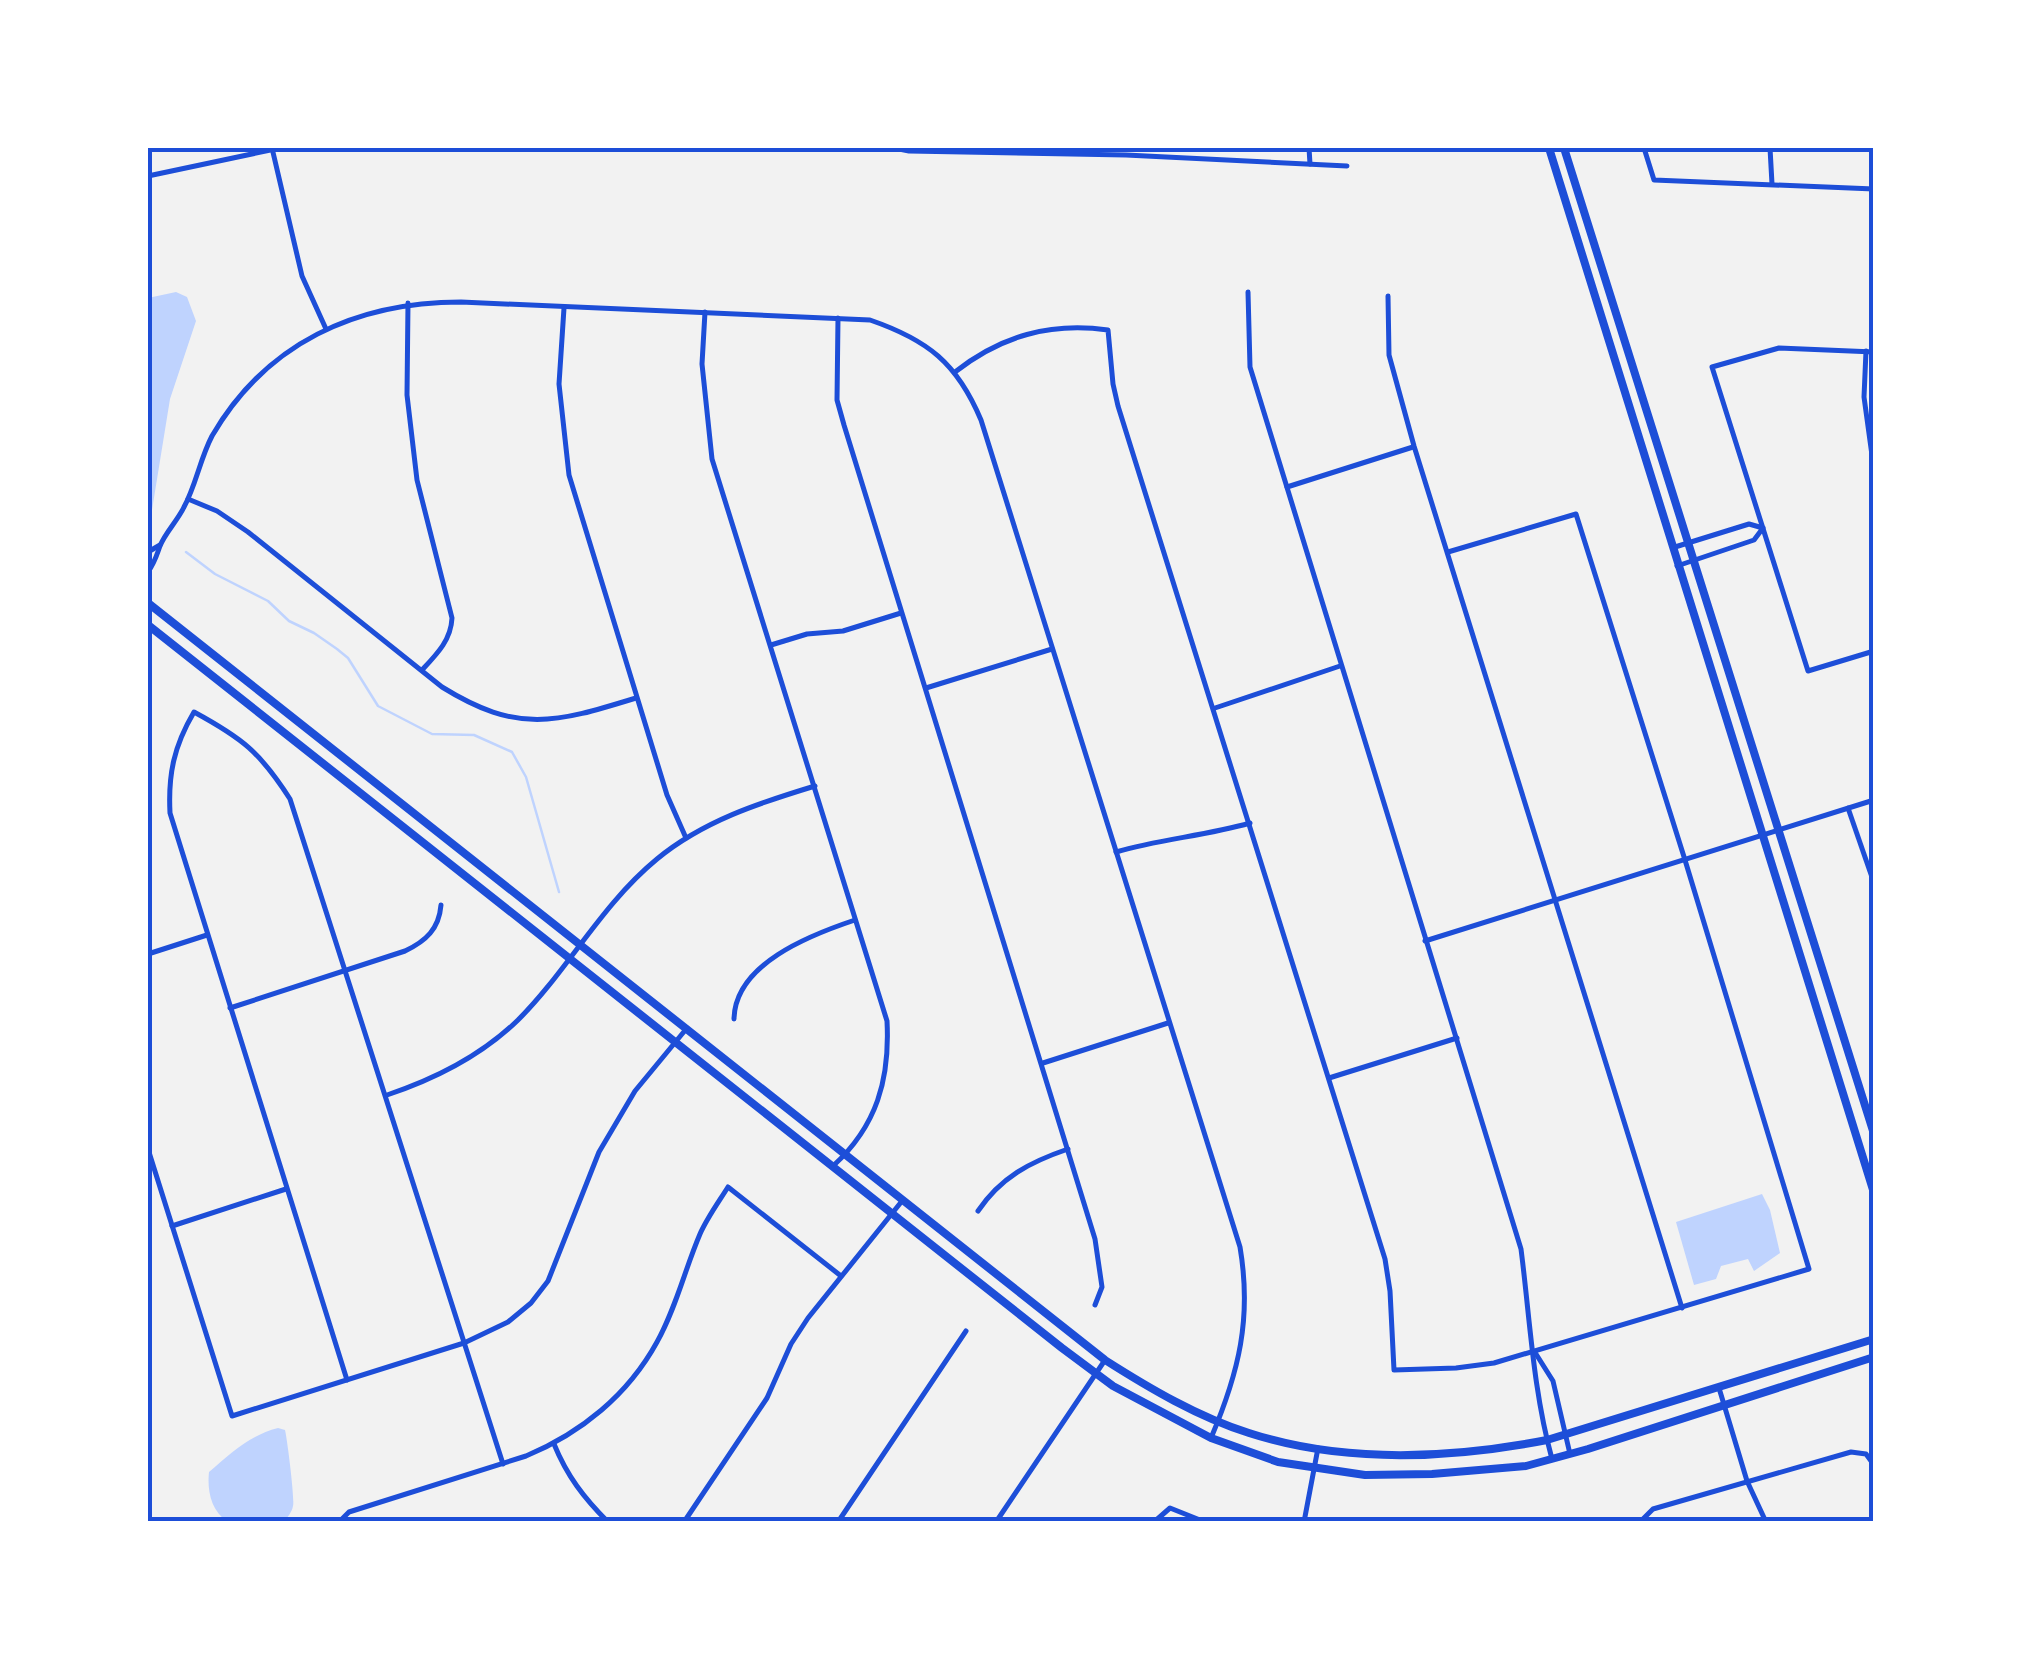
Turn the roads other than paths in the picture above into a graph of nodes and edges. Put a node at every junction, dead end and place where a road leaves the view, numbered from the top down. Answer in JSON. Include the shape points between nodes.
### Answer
{"nodes":[{"id":1,"x":275,"y":148,"type":"edge"},
{"id":2,"x":894,"y":148,"type":"edge"},
{"id":3,"x":1186,"y":148,"type":"edge"},
{"id":4,"x":1309,"y":148,"type":"edge"},
{"id":5,"x":1549,"y":148,"type":"edge"},
{"id":6,"x":1564,"y":148,"type":"edge"},
{"id":7,"x":1644,"y":148,"type":"edge"},
{"id":8,"x":1770,"y":148,"type":"edge"},
{"id":9,"x":1186,"y":160,"type":"junction"},
{"id":10,"x":1310,"y":164,"type":"junction"},
{"id":11,"x":1347,"y":166,"type":"dead end"},
{"id":12,"x":148,"y":176,"type":"edge"},
{"id":13,"x":1772,"y":185,"type":"junction"},
{"id":14,"x":1874,"y":189,"type":"edge"},
{"id":15,"x":1586,"y":220,"type":"junction"},
{"id":16,"x":1572,"y":224,"type":"junction"},
{"id":17,"x":1248,"y":292,"type":"dead end"},
{"id":18,"x":1388,"y":296,"type":"dead end"},
{"id":19,"x":408,"y":303,"type":"junction"},
{"id":20,"x":564,"y":308,"type":"junction"},
{"id":21,"x":705,"y":312,"type":"junction"},
{"id":22,"x":838,"y":318,"type":"junction"},
{"id":23,"x":1622,"y":326,"type":"junction"},
{"id":24,"x":326,"y":328,"type":"junction"},
{"id":25,"x":1607,"y":331,"type":"junction"},
{"id":26,"x":1870,"y":352,"type":"edge"},
{"id":27,"x":955,"y":372,"type":"junction"},
{"id":28,"x":1640,"y":384,"type":"junction"},
{"id":29,"x":1624,"y":388,"type":"junction"},
{"id":30,"x":1414,"y":446,"type":"junction"},
{"id":31,"x":1874,"y":470,"type":"edge"},
{"id":32,"x":1287,"y":487,"type":"junction"},
{"id":33,"x":188,"y":500,"type":"junction"},
{"id":34,"x":1763,"y":528,"type":"junction"},
{"id":35,"x":1689,"y":543,"type":"junction"},
{"id":36,"x":160,"y":545,"type":"junction"},
{"id":37,"x":1672,"y":548,"type":"junction"},
{"id":38,"x":148,"y":552,"type":"edge"},
{"id":39,"x":1448,"y":552,"type":"junction"},
{"id":40,"x":1694,"y":560,"type":"junction"},
{"id":41,"x":1677,"y":566,"type":"junction"},
{"id":42,"x":148,"y":572,"type":"edge"},
{"id":43,"x":148,"y":604,"type":"edge"},
{"id":44,"x":901,"y":613,"type":"junction"},
{"id":45,"x":148,"y":625,"type":"edge"},
{"id":46,"x":770,"y":645,"type":"junction"},
{"id":47,"x":1053,"y":648,"type":"junction"},
{"id":48,"x":1874,"y":651,"type":"edge"},
{"id":49,"x":1340,"y":666,"type":"junction"},
{"id":50,"x":422,"y":671,"type":"junction"},
{"id":51,"x":926,"y":688,"type":"junction"},
{"id":52,"x":637,"y":698,"type":"junction"},
{"id":53,"x":1214,"y":708,"type":"junction"},
{"id":54,"x":815,"y":786,"type":"junction"},
{"id":55,"x":1874,"y":800,"type":"edge"},
{"id":56,"x":1848,"y":808,"type":"junction"},
{"id":57,"x":1250,"y":823,"type":"junction"},
{"id":58,"x":1778,"y":832,"type":"junction"},
{"id":59,"x":1762,"y":836,"type":"junction"},
{"id":60,"x":686,"y":838,"type":"junction"},
{"id":61,"x":1116,"y":852,"type":"junction"},
{"id":62,"x":1685,"y":860,"type":"junction"},
{"id":63,"x":1874,"y":883,"type":"edge"},
{"id":64,"x":1556,"y":900,"type":"junction"},
{"id":65,"x":440,"y":905,"type":"dead end"},
{"id":66,"x":856,"y":920,"type":"junction"},
{"id":67,"x":207,"y":935,"type":"junction"},
{"id":68,"x":1425,"y":941,"type":"junction"},
{"id":69,"x":578,"y":944,"type":"junction"},
{"id":70,"x":148,"y":954,"type":"edge"},
{"id":71,"x":569,"y":959,"type":"junction"},
{"id":72,"x":347,"y":971,"type":"junction"},
{"id":73,"x":230,"y":1008,"type":"junction"},
{"id":74,"x":734,"y":1020,"type":"dead end"},
{"id":75,"x":1170,"y":1022,"type":"junction"},
{"id":76,"x":687,"y":1028,"type":"junction"},
{"id":77,"x":1457,"y":1038,"type":"junction"},
{"id":78,"x":674,"y":1042,"type":"junction"},
{"id":79,"x":1042,"y":1062,"type":"junction"},
{"id":80,"x":1330,"y":1078,"type":"junction"},
{"id":81,"x":386,"y":1095,"type":"junction"},
{"id":82,"x":1874,"y":1134,"type":"edge"},
{"id":83,"x":148,"y":1149,"type":"edge"},
{"id":84,"x":1068,"y":1149,"type":"junction"},
{"id":85,"x":845,"y":1155,"type":"junction"},
{"id":86,"x":832,"y":1167,"type":"junction"},
{"id":87,"x":286,"y":1189,"type":"junction"},
{"id":88,"x":1874,"y":1193,"type":"edge"},
{"id":89,"x":902,"y":1201,"type":"junction"},
{"id":90,"x":978,"y":1211,"type":"dead end"},
{"id":91,"x":892,"y":1214,"type":"junction"},
{"id":92,"x":172,"y":1226,"type":"junction"},
{"id":93,"x":841,"y":1276,"type":"junction"},
{"id":94,"x":1095,"y":1305,"type":"dead end"},
{"id":95,"x":1682,"y":1308,"type":"junction"},
{"id":96,"x":966,"y":1331,"type":"dead end"},
{"id":97,"x":1874,"y":1339,"type":"edge"},
{"id":98,"x":464,"y":1343,"type":"junction"},
{"id":99,"x":1535,"y":1352,"type":"junction"},
{"id":100,"x":1874,"y":1357,"type":"edge"},
{"id":101,"x":1105,"y":1360,"type":"junction"},
{"id":102,"x":1096,"y":1373,"type":"junction"},
{"id":103,"x":347,"y":1380,"type":"junction"},
{"id":104,"x":1719,"y":1388,"type":"junction"},
{"id":105,"x":1724,"y":1404,"type":"junction"},
{"id":106,"x":1218,"y":1420,"type":"junction"},
{"id":107,"x":1566,"y":1434,"type":"junction"},
{"id":108,"x":1210,"y":1438,"type":"junction"},
{"id":109,"x":1547,"y":1440,"type":"junction"},
{"id":110,"x":554,"y":1444,"type":"junction"},
{"id":111,"x":1318,"y":1448,"type":"junction"},
{"id":112,"x":1570,"y":1454,"type":"junction"},
{"id":113,"x":1552,"y":1459,"type":"junction"},
{"id":114,"x":503,"y":1464,"type":"junction"},
{"id":115,"x":1874,"y":1465,"type":"edge"},
{"id":116,"x":1314,"y":1466,"type":"junction"},
{"id":117,"x":1747,"y":1480,"type":"junction"},
{"id":118,"x":1641,"y":1521,"type":"edge"},
{"id":119,"x":339,"y":1522,"type":"edge"},
{"id":120,"x":608,"y":1522,"type":"edge"},
{"id":121,"x":684,"y":1522,"type":"edge"},
{"id":122,"x":838,"y":1522,"type":"edge"},
{"id":123,"x":996,"y":1522,"type":"edge"},
{"id":124,"x":1154,"y":1522,"type":"edge"},
{"id":125,"x":1205,"y":1522,"type":"edge"},
{"id":126,"x":1304,"y":1522,"type":"edge"},
{"id":127,"x":1766,"y":1522,"type":"edge"}],
"edges":[{"from":1,"to":12,"type":"street"},
{"from":1,"to":24,"type":"street","via":[[302,276]]},
{"from":2,"to":9,"type":"street"},
{"from":3,"to":9,"type":"street"},
{"from":4,"to":10,"type":"street"},
{"from":5,"to":16,"type":"street"},
{"from":6,"to":15,"type":"street"},
{"from":7,"to":13,"type":"street","via":[[1654,180]]},
{"from":8,"to":13,"type":"street"},
{"from":9,"to":10,"type":"street"},
{"from":10,"to":11,"type":"street"},
{"from":13,"to":14,"type":"street"},
{"from":15,"to":16,"type":"street"},
{"from":15,"to":23,"type":"street"},
{"from":16,"to":25,"type":"street"},
{"from":17,"to":32,"type":"street","via":[[1250,367]]},
{"from":18,"to":30,"type":"street","via":[[1389,355]]},
{"from":19,"to":20,"type":"street"},
{"from":19,"to":24,"type":"street"},
{"from":19,"to":50,"type":"street","via":[[412,446],[452,618],[444,646]]},
{"from":20,"to":21,"type":"street"},
{"from":20,"to":52,"type":"street","via":[[560,384],[569,475]]},
{"from":21,"to":22,"type":"street"},
{"from":21,"to":46,"type":"street","via":[[702,364],[712,459]]},
{"from":22,"to":27,"type":"street","via":[[900,331]]},
{"from":22,"to":44,"type":"street","via":[[838,400]]},
{"from":23,"to":25,"type":"street"},
{"from":23,"to":28,"type":"street"},
{"from":24,"to":33,"type":"street","via":[[290,350],[236,401],[212,438]]},
{"from":25,"to":29,"type":"street"},
{"from":26,"to":31,"type":"street","via":[[1866,435]]},
{"from":26,"to":34,"type":"street","via":[[1779,348],[1712,366]]},
{"from":27,"to":47,"type":"street","via":[[981,420]]},
{"from":27,"to":53,"type":"street","via":[[989,348],[1034,332],[1108,330],[1118,406]]},
{"from":28,"to":29,"type":"street"},
{"from":28,"to":35,"type":"street"},
{"from":29,"to":37,"type":"street"},
{"from":30,"to":32,"type":"street"},
{"from":30,"to":39,"type":"street"},
{"from":32,"to":49,"type":"street"},
{"from":33,"to":36,"type":"street"},
{"from":33,"to":50,"type":"street","via":[[248,532]]},
{"from":34,"to":35,"type":"street","via":[[1749,524]]},
{"from":34,"to":40,"type":"street","via":[[1754,540]]},
{"from":34,"to":48,"type":"street","via":[[1808,671]]},
{"from":35,"to":37,"type":"street"},
{"from":35,"to":40,"type":"street"},
{"from":36,"to":38,"type":"street"},
{"from":36,"to":42,"type":"street"},
{"from":37,"to":41,"type":"street"},
{"from":39,"to":62,"type":"street","via":[[1576,514]]},
{"from":39,"to":64,"type":"street"},
{"from":40,"to":41,"type":"street"},
{"from":40,"to":58,"type":"street"},
{"from":41,"to":59,"type":"street"},
{"from":43,"to":69,"type":"street"},
{"from":44,"to":46,"type":"street"},
{"from":44,"to":51,"type":"street"},
{"from":45,"to":71,"type":"street"},
{"from":46,"to":54,"type":"street"},
{"from":47,"to":51,"type":"street"},
{"from":47,"to":61,"type":"street"},
{"from":49,"to":53,"type":"street"},
{"from":49,"to":68,"type":"street"},
{"from":50,"to":52,"type":"street","via":[[472,705],[519,720],[581,715]]},
{"from":51,"to":79,"type":"street"},
{"from":52,"to":60,"type":"street"},
{"from":53,"to":57,"type":"street"},
{"from":54,"to":60,"type":"street","via":[[737,812]]},
{"from":54,"to":66,"type":"street"},
{"from":55,"to":56,"type":"street"},
{"from":56,"to":58,"type":"street"},
{"from":56,"to":63,"type":"street"},
{"from":57,"to":61,"type":"street"},
{"from":57,"to":80,"type":"street"},
{"from":58,"to":59,"type":"street"},
{"from":58,"to":82,"type":"street"},
{"from":59,"to":62,"type":"street"},
{"from":59,"to":88,"type":"street"},
{"from":60,"to":69,"type":"street","via":[[635,878]]},
{"from":61,"to":75,"type":"street"},
{"from":62,"to":64,"type":"street"},
{"from":62,"to":95,"type":"street","via":[[1809,1269]]},
{"from":64,"to":68,"type":"street"},
{"from":64,"to":95,"type":"street"},
{"from":65,"to":72,"type":"street","via":[[440,922],[419,944]]},
{"from":66,"to":74,"type":"street","via":[[808,937],[768,963],[734,1002]]},
{"from":66,"to":85,"type":"street","via":[[888,1044],[882,1094]]},
{"from":67,"to":70,"type":"street"},
{"from":67,"to":72,"type":"street","via":[[170,813],[172,760],[194,712],[238,736],[290,799]]},
{"from":67,"to":73,"type":"street"},
{"from":68,"to":77,"type":"street"},
{"from":69,"to":71,"type":"street"},
{"from":69,"to":76,"type":"street"},
{"from":71,"to":78,"type":"street"},
{"from":71,"to":81,"type":"street","via":[[488,1045]]},
{"from":72,"to":73,"type":"street"},
{"from":72,"to":81,"type":"street"},
{"from":73,"to":87,"type":"street"},
{"from":75,"to":79,"type":"street"},
{"from":75,"to":106,"type":"street","via":[[1246,1285],[1238,1366]]},
{"from":76,"to":78,"type":"street"},
{"from":76,"to":85,"type":"street"},
{"from":77,"to":80,"type":"street"},
{"from":77,"to":99,"type":"street","via":[[1521,1249]]},
{"from":78,"to":86,"type":"street"},
{"from":78,"to":98,"type":"street","via":[[599,1152],[548,1281],[508,1322]]},
{"from":79,"to":84,"type":"street"},
{"from":80,"to":99,"type":"street","via":[[1385,1259],[1394,1370],[1456,1368]]},
{"from":81,"to":98,"type":"street"},
{"from":83,"to":92,"type":"street"},
{"from":84,"to":90,"type":"street","via":[[1003,1180]]},
{"from":84,"to":94,"type":"street","via":[[1100,1260]]},
{"from":85,"to":86,"type":"street"},
{"from":85,"to":89,"type":"street"},
{"from":86,"to":91,"type":"street"},
{"from":87,"to":92,"type":"street"},
{"from":87,"to":103,"type":"street"},
{"from":89,"to":91,"type":"street"},
{"from":89,"to":101,"type":"street"},
{"from":91,"to":93,"type":"street"},
{"from":91,"to":102,"type":"street"},
{"from":92,"to":103,"type":"street","via":[[232,1416]]},
{"from":93,"to":110,"type":"street","via":[[728,1187],[702,1230],[644,1364],[586,1425]]},
{"from":93,"to":121,"type":"street","via":[[808,1318],[767,1398]]},
{"from":95,"to":99,"type":"street"},
{"from":96,"to":122,"type":"street"},
{"from":97,"to":104,"type":"street"},
{"from":98,"to":103,"type":"street"},
{"from":98,"to":114,"type":"street"},
{"from":99,"to":107,"type":"street","via":[[1553,1381]]},
{"from":99,"to":109,"type":"street"},
{"from":100,"to":105,"type":"street"},
{"from":101,"to":102,"type":"street"},
{"from":101,"to":106,"type":"street"},
{"from":102,"to":108,"type":"street"},
{"from":102,"to":123,"type":"street"},
{"from":104,"to":105,"type":"street"},
{"from":104,"to":107,"type":"street"},
{"from":105,"to":112,"type":"street"},
{"from":105,"to":117,"type":"street"},
{"from":106,"to":108,"type":"street"},
{"from":106,"to":111,"type":"street"},
{"from":107,"to":109,"type":"street"},
{"from":107,"to":112,"type":"street"},
{"from":108,"to":116,"type":"street","via":[[1278,1462]]},
{"from":109,"to":111,"type":"street","via":[[1417,1456]]},
{"from":109,"to":113,"type":"street"},
{"from":110,"to":114,"type":"street"},
{"from":110,"to":120,"type":"street","via":[[565,1472]]},
{"from":111,"to":116,"type":"street"},
{"from":112,"to":113,"type":"street"},
{"from":113,"to":116,"type":"street","via":[[1432,1474]]},
{"from":114,"to":119,"type":"street","via":[[349,1512]]},
{"from":115,"to":117,"type":"street","via":[[1866,1454],[1851,1452]]},
{"from":116,"to":126,"type":"street"},
{"from":117,"to":118,"type":"street","via":[[1652,1509]]},
{"from":117,"to":127,"type":"street"},
{"from":124,"to":125,"type":"street","via":[[1170,1508]]}]}
